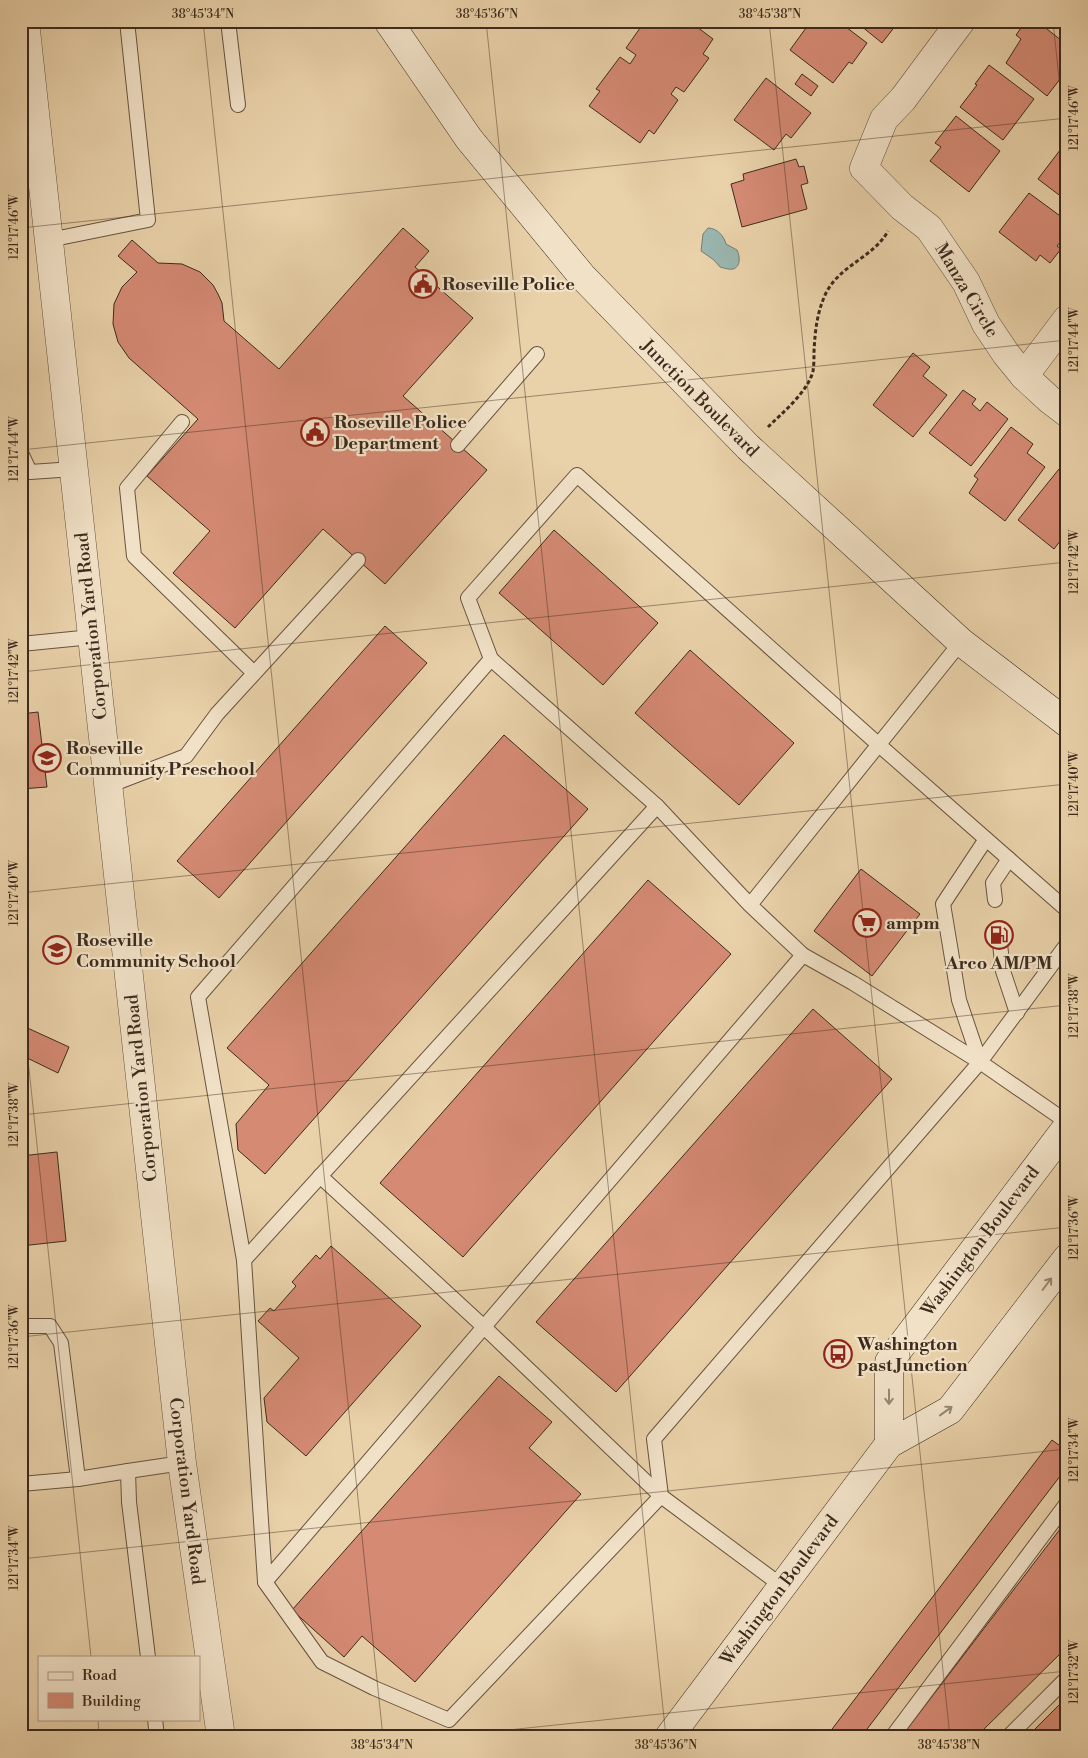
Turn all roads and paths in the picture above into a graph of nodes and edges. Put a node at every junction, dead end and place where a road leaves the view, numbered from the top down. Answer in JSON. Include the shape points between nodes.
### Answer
{"nodes":[{"id":1,"x":25,"y":21,"type":"edge"},
{"id":2,"x":127,"y":21,"type":"edge"},
{"id":3,"x":228,"y":21,"type":"edge"},
{"id":4,"x":388,"y":21,"type":"edge"},
{"id":5,"x":961,"y":21,"type":"edge"},
{"id":6,"x":238,"y":105,"type":"dead end"},
{"id":7,"x":30,"y":140,"type":"edge"},
{"id":8,"x":902,"y":207,"type":"junction"},
{"id":9,"x":49,"y":240,"type":"junction"},
{"id":10,"x":1067,"y":320,"type":"edge"},
{"id":11,"x":537,"y":354,"type":"dead end"},
{"id":12,"x":1024,"y":376,"type":"junction"},
{"id":13,"x":1067,"y":413,"type":"edge"},
{"id":14,"x":182,"y":422,"type":"dead end"},
{"id":15,"x":458,"y":445,"type":"dead end"},
{"id":16,"x":748,"y":447,"type":"junction"},
{"id":17,"x":21,"y":453,"type":"edge"},
{"id":18,"x":74,"y":469,"type":"junction"},
{"id":19,"x":358,"y":560,"type":"dead end"},
{"id":20,"x":92,"y":637,"type":"junction"},
{"id":21,"x":961,"y":642,"type":"junction"},
{"id":22,"x":21,"y":644,"type":"edge"},
{"id":23,"x":491,"y":659,"type":"junction"},
{"id":24,"x":254,"y":673,"type":"junction"},
{"id":25,"x":1067,"y":723,"type":"edge"},
{"id":26,"x":879,"y":745,"type":"junction"},
{"id":27,"x":108,"y":786,"type":"junction"},
{"id":28,"x":657,"y":806,"type":"junction"},
{"id":29,"x":986,"y":839,"type":"junction"},
{"id":30,"x":1009,"y":859,"type":"junction"},
{"id":31,"x":995,"y":900,"type":"dead end"},
{"id":32,"x":750,"y":905,"type":"junction"},
{"id":33,"x":1067,"y":910,"type":"edge"},
{"id":34,"x":1000,"y":944,"type":"dead end"},
{"id":35,"x":1067,"y":944,"type":"edge"},
{"id":36,"x":803,"y":955,"type":"junction"},
{"id":37,"x":1017,"y":1013,"type":"junction"},
{"id":38,"x":980,"y":1062,"type":"junction"},
{"id":39,"x":1067,"y":1122,"type":"edge"},
{"id":40,"x":1067,"y":1127,"type":"edge"},
{"id":41,"x":320,"y":1176,"type":"junction"},
{"id":42,"x":1067,"y":1258,"type":"edge"},
{"id":43,"x":244,"y":1260,"type":"junction"},
{"id":44,"x":21,"y":1326,"type":"edge"},
{"id":45,"x":484,"y":1327,"type":"junction"},
{"id":46,"x":889,"y":1444,"type":"junction"},
{"id":47,"x":182,"y":1463,"type":"junction"},
{"id":48,"x":128,"y":1471,"type":"junction"},
{"id":49,"x":78,"y":1479,"type":"junction"},
{"id":50,"x":21,"y":1484,"type":"edge"},
{"id":51,"x":661,"y":1496,"type":"junction"},
{"id":52,"x":1067,"y":1503,"type":"edge"},
{"id":53,"x":265,"y":1582,"type":"junction"},
{"id":54,"x":782,"y":1586,"type":"junction"},
{"id":55,"x":148,"y":1656,"type":"edge"},
{"id":56,"x":1067,"y":1678,"type":"edge"},
{"id":57,"x":155,"y":1720,"type":"edge"},
{"id":58,"x":157,"y":1737,"type":"edge"},
{"id":59,"x":220,"y":1737,"type":"edge"},
{"id":60,"x":669,"y":1737,"type":"edge"},
{"id":61,"x":892,"y":1737,"type":"edge"},
{"id":62,"x":1008,"y":1737,"type":"edge"}],
"edges":[{"from":1,"to":7,"type":"street","name":"Corporation Yard Road"},
{"from":2,"to":9,"type":"lane","via":[[148,220]]},
{"from":3,"to":6,"type":"lane"},
{"from":4,"to":16,"type":"street","name":"Junction Boulevard","via":[[469,139],[582,276]]},
{"from":5,"to":8,"type":"street","name":"Manza Circle","via":[[903,99],[884,119],[864,168]]},
{"from":7,"to":9,"type":"street","name":"Corporation Yard Road"},
{"from":8,"to":12,"type":"street","name":"Manza Circle","via":[[929,228],[966,282],[991,331]]},
{"from":8,"to":16,"type":"path","via":[[886,236],[844,270],[827,291],[816,319],[813,371],[808,383]]},
{"from":9,"to":18,"type":"street","name":"Corporation Yard Road"},
{"from":10,"to":12,"type":"street"},
{"from":11,"to":15,"type":"lane"},
{"from":12,"to":13,"type":"street","name":"Manza Circle"},
{"from":14,"to":24,"type":"lane","via":[[127,488],[134,556]]},
{"from":16,"to":21,"type":"street","name":"Junction Boulevard"},
{"from":17,"to":18,"type":"lane","via":[[30,472]]},
{"from":18,"to":20,"type":"street","name":"Corporation Yard Road"},
{"from":19,"to":24,"type":"lane"},
{"from":20,"to":22,"type":"lane"},
{"from":20,"to":27,"type":"street","name":"Corporation Yard Road"},
{"from":21,"to":25,"type":"street","name":"Junction Boulevard"},
{"from":21,"to":26,"type":"lane"},
{"from":23,"to":26,"type":"lane","via":[[468,598],[577,474]]},
{"from":23,"to":28,"type":"lane"},
{"from":23,"to":43,"type":"lane","via":[[198,997]]},
{"from":24,"to":27,"type":"lane","via":[[217,714],[186,756]]},
{"from":26,"to":29,"type":"lane"},
{"from":26,"to":32,"type":"lane"},
{"from":27,"to":47,"type":"street","name":"Corporation Yard Road"},
{"from":28,"to":32,"type":"lane"},
{"from":28,"to":41,"type":"lane"},
{"from":29,"to":30,"type":"lane"},
{"from":29,"to":38,"type":"lane","via":[[943,904],[959,1000]]},
{"from":30,"to":31,"type":"lane","via":[[993,882]]},
{"from":30,"to":33,"type":"lane"},
{"from":32,"to":36,"type":"lane"},
{"from":34,"to":37,"type":"lane","via":[[1003,971]]},
{"from":35,"to":37,"type":"lane"},
{"from":36,"to":38,"type":"lane"},
{"from":36,"to":45,"type":"lane"},
{"from":37,"to":38,"type":"lane"},
{"from":38,"to":39,"type":"lane"},
{"from":38,"to":51,"type":"lane","via":[[654,1438]]},
{"from":40,"to":46,"type":"street","name":"Washington Boulevard","one_way":true,"via":[[889,1362]]},
{"from":41,"to":43,"type":"lane"},
{"from":41,"to":45,"type":"lane"},
{"from":46,"to":42,"type":"street","name":"Washington Boulevard","one_way":true,"via":[[950,1410]]},
{"from":43,"to":53,"type":"lane"},
{"from":44,"to":49,"type":"lane","via":[[50,1326],[61,1343]]},
{"from":45,"to":51,"type":"lane"},
{"from":45,"to":53,"type":"lane"},
{"from":46,"to":54,"type":"street","name":"Washington Boulevard"},
{"from":47,"to":48,"type":"lane"},
{"from":47,"to":59,"type":"street","name":"Corporation Yard Road"},
{"from":48,"to":49,"type":"lane"},
{"from":48,"to":55,"type":"lane"},
{"from":49,"to":50,"type":"lane"},
{"from":51,"to":53,"type":"lane","via":[[449,1720],[322,1662]]},
{"from":51,"to":54,"type":"lane"},
{"from":52,"to":61,"type":"lane"},
{"from":54,"to":60,"type":"street","name":"Washington Boulevard"},
{"from":56,"to":62,"type":"lane"},
{"from":57,"to":58,"type":"lane"}]}
